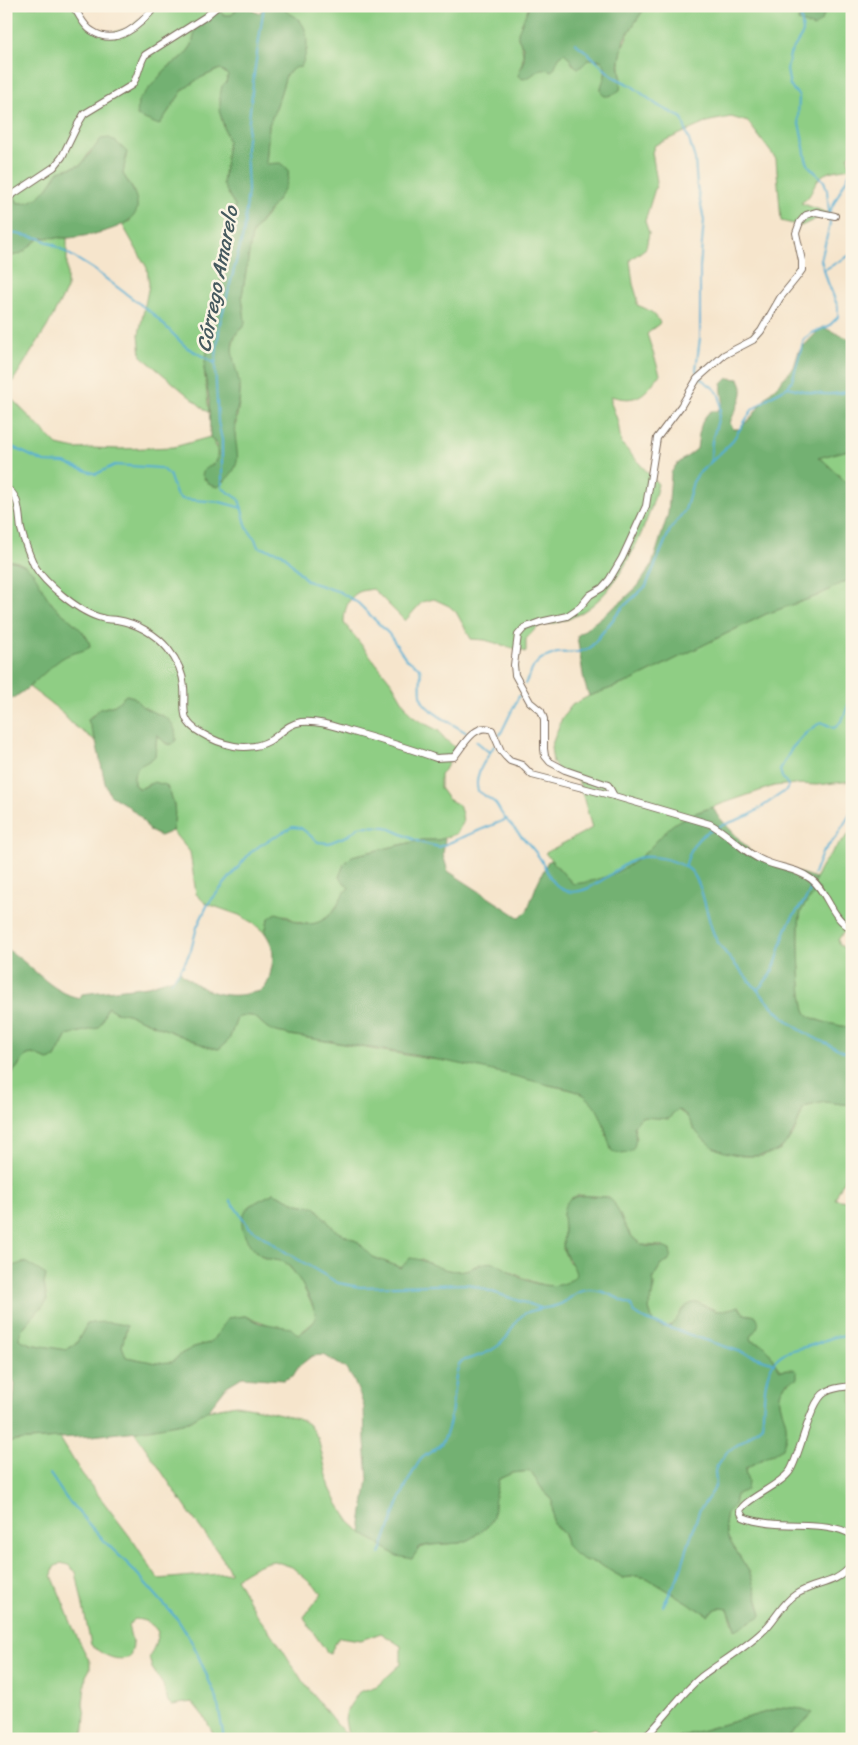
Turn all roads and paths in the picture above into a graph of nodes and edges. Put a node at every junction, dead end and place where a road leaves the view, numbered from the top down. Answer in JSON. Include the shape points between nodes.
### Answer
{"nodes":[{"id":1,"x":72,"y":6,"type":"edge"},
{"id":2,"x":156,"y":6,"type":"edge"},
{"id":3,"x":218,"y":6,"type":"edge"},
{"id":4,"x":6,"y":199,"type":"edge"},
{"id":5,"x":835,"y":216,"type":"dead end"},
{"id":6,"x":6,"y":488,"type":"edge"},
{"id":7,"x":614,"y":796,"type":"junction"},
{"id":8,"x":852,"y":930,"type":"edge"},
{"id":9,"x":852,"y":1386,"type":"edge"},
{"id":10,"x":852,"y":1535,"type":"edge"},
{"id":11,"x":852,"y":1565,"type":"edge"},
{"id":12,"x":643,"y":1739,"type":"edge"}],
"edges":[{"from":1,"to":2,"type":"street","via":[[91,31],[102,36],[127,33]]},
{"from":3,"to":4,"type":"street","via":[[145,55],[132,85],[84,114],[54,167]]},
{"from":5,"to":7,"type":"street","via":[[816,212],[806,215],[800,222],[796,232],[802,270],[798,277],[780,298],[754,340],[724,355],[697,379],[657,438],[646,506],[622,558],[602,588],[567,616],[524,628],[518,635],[515,675],[544,719],[545,756],[565,770],[608,785]]},
{"from":6,"to":7,"type":"street","via":[[13,493],[28,550],[42,576],[61,594],[92,615],[129,623],[164,644],[181,672],[186,720],[191,727],[213,740],[239,748],[256,746],[269,741],[290,725],[322,723],[447,759],[454,758],[476,731],[487,728],[492,730],[506,757],[522,765],[532,775]]},
{"from":7,"to":8,"type":"street","via":[[710,824],[763,861],[809,878],[836,917]]},
{"from":9,"to":10,"type":"street","via":[[838,1387],[821,1395],[788,1474],[740,1511],[743,1517],[758,1522],[832,1527]]},
{"from":11,"to":12,"type":"street","via":[[835,1580],[795,1595],[765,1630],[700,1678]]}]}
